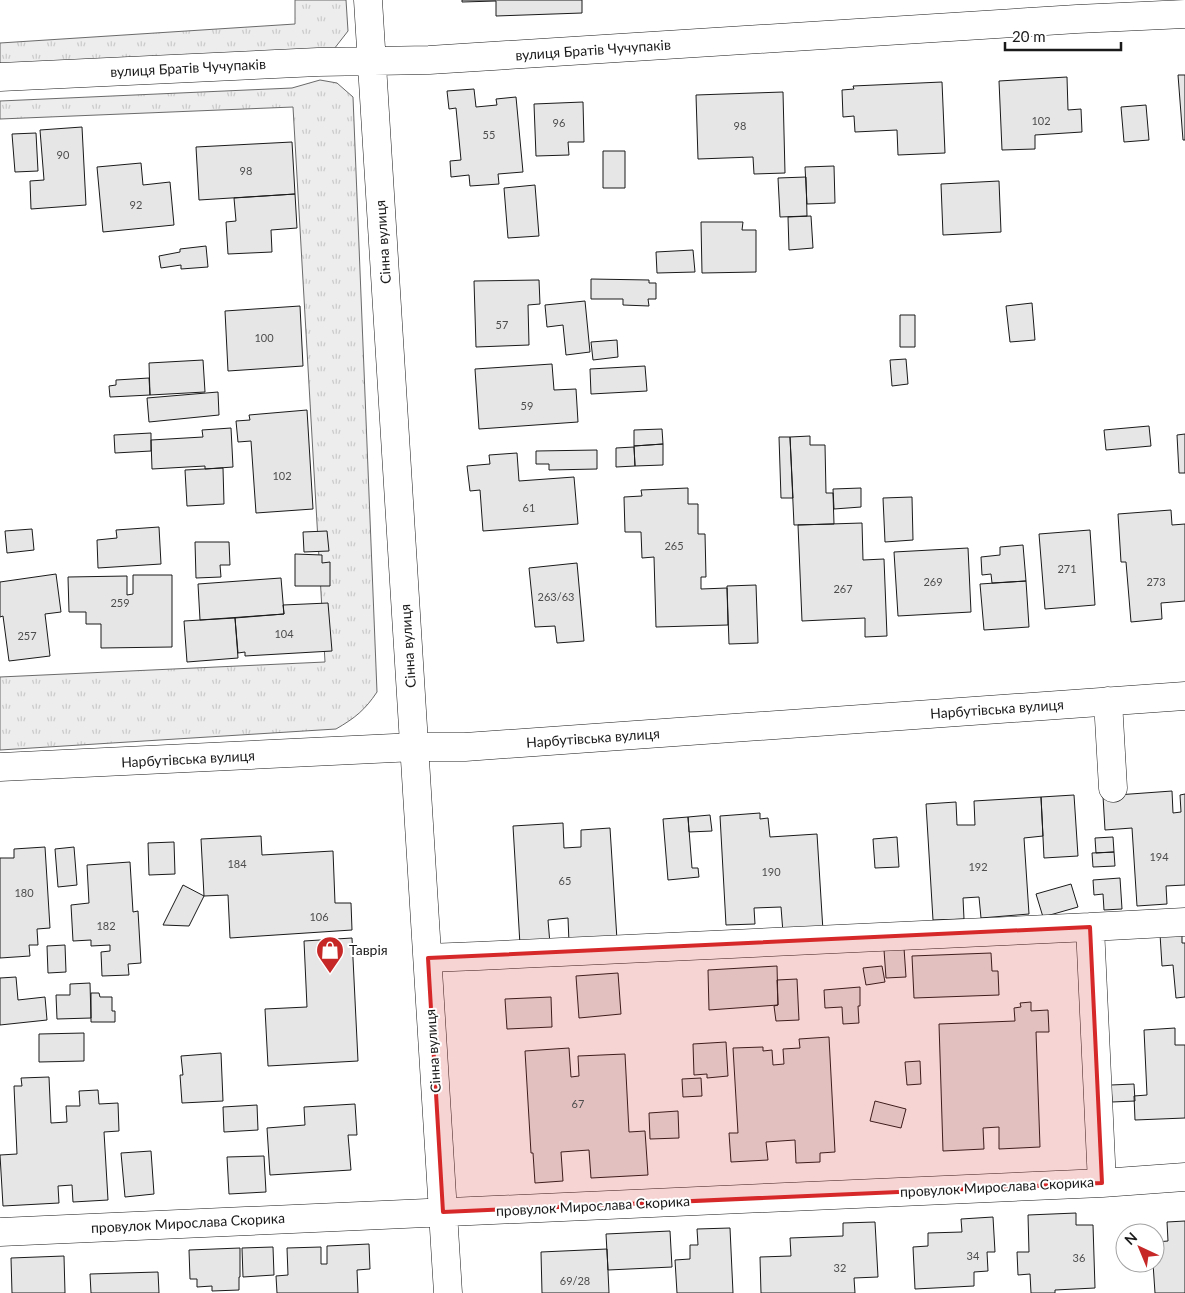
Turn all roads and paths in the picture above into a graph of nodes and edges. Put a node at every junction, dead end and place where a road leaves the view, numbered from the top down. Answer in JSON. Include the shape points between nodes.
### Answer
{"nodes":[{"id":1,"x":368,"y":0,"type":"edge"},
{"id":2,"x":1185,"y":14,"type":"edge"},
{"id":3,"x":372,"y":60,"type":"junction"},
{"id":4,"x":0,"y":77,"type":"edge"},
{"id":5,"x":1185,"y":696,"type":"edge"},
{"id":6,"x":1108,"y":701,"type":"junction"},
{"id":7,"x":415,"y":747,"type":"junction"},
{"id":8,"x":0,"y":767,"type":"edge"},
{"id":9,"x":1113,"y":788,"type":"dead end"},
{"id":10,"x":1185,"y":922,"type":"edge"},
{"id":11,"x":1090,"y":927,"type":"junction"},
{"id":12,"x":428,"y":958,"type":"junction"},
{"id":13,"x":1185,"y":1177,"type":"edge"},
{"id":14,"x":1102,"y":1183,"type":"junction"},
{"id":15,"x":443,"y":1212,"type":"junction"},
{"id":16,"x":0,"y":1232,"type":"edge"},
{"id":17,"x":448,"y":1293,"type":"edge"}],
"edges":[{"from":1,"to":3,"type":"street","name":"Сінна вулиця"},
{"from":2,"to":3,"type":"street","name":"вулиця Братів Чучупаків","via":[[1077,18],[429,60]]},
{"from":3,"to":4,"type":"street","name":"вулиця Братів Чучупаків"},
{"from":3,"to":7,"type":"street","name":"Сінна вулиця"},
{"from":5,"to":6,"type":"street","name":"Нарбутівська вулиця"},
{"from":6,"to":7,"type":"street","name":"Нарбутівська вулиця","via":[[465,747]]},
{"from":6,"to":9,"type":"street"},
{"from":7,"to":8,"type":"street","name":"Нарбутівська вулиця"},
{"from":7,"to":12,"type":"street","name":"Сінна вулиця"},
{"from":10,"to":11,"type":"street"},
{"from":11,"to":12,"type":"street"},
{"from":11,"to":14,"type":"street"},
{"from":12,"to":15,"type":"street","name":"Сінна вулиця"},
{"from":13,"to":14,"type":"street","name":"провулок Мирослава Скорика"},
{"from":14,"to":15,"type":"street","name":"провулок Мирослава Скорика"},
{"from":15,"to":16,"type":"street","name":"провулок Мирослава Скорика"},
{"from":15,"to":17,"type":"street","name":"Сінна вулиця"}]}
